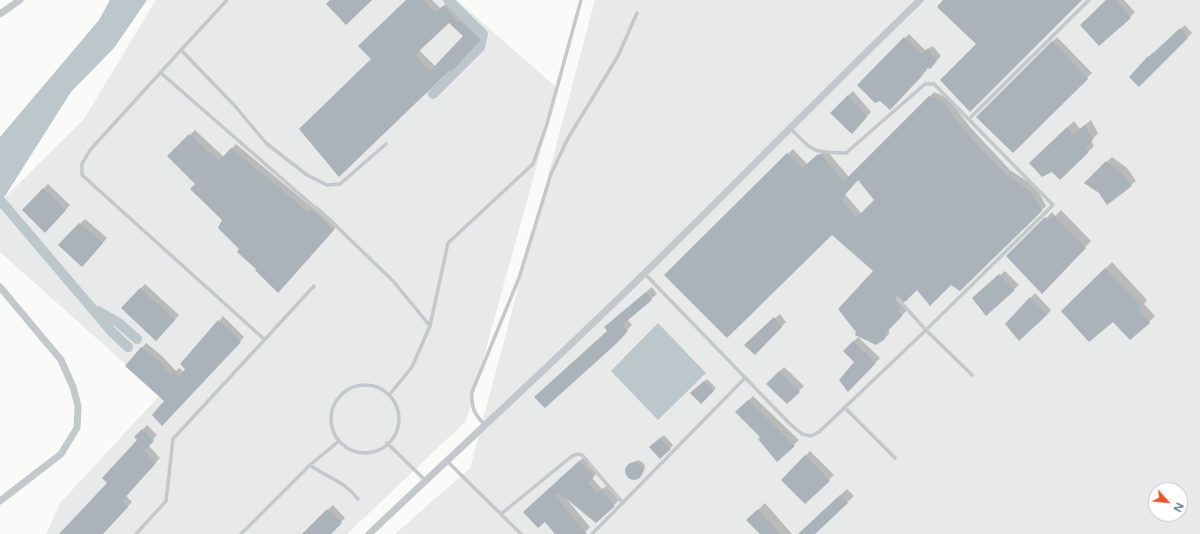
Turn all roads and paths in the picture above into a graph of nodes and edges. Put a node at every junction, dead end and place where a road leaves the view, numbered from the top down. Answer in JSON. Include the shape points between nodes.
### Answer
{"nodes":[{"id":1,"x":20,"y":0,"type":"edge"},
{"id":2,"x":227,"y":0,"type":"edge"},
{"id":3,"x":582,"y":0,"type":"edge"},
{"id":4,"x":920,"y":0,"type":"edge"},
{"id":5,"x":1089,"y":0,"type":"edge"},
{"id":6,"x":637,"y":13,"type":"dead end"},
{"id":7,"x":0,"y":14,"type":"edge"},
{"id":8,"x":181,"y":50,"type":"junction"},
{"id":9,"x":161,"y":73,"type":"junction"},
{"id":10,"x":969,"y":119,"type":"junction"},
{"id":11,"x":789,"y":128,"type":"junction"},
{"id":12,"x":386,"y":144,"type":"dead end"},
{"id":13,"x":644,"y":274,"type":"junction"},
{"id":14,"x":314,"y":286,"type":"dead end"},
{"id":15,"x":0,"y":287,"type":"edge"},
{"id":16,"x":898,"y":299,"type":"dead end"},
{"id":17,"x":430,"y":326,"type":"junction"},
{"id":18,"x":926,"y":330,"type":"junction"},
{"id":19,"x":264,"y":339,"type":"junction"},
{"id":20,"x":972,"y":376,"type":"dead end"},
{"id":21,"x":745,"y":378,"type":"junction"},
{"id":22,"x":389,"y":395,"type":"junction"},
{"id":23,"x":844,"y":407,"type":"junction"},
{"id":24,"x":486,"y":426,"type":"junction"},
{"id":25,"x":339,"y":441,"type":"junction"},
{"id":26,"x":388,"y":443,"type":"junction"},
{"id":27,"x":895,"y":458,"type":"dead end"},
{"id":28,"x":447,"y":460,"type":"junction"},
{"id":29,"x":310,"y":465,"type":"junction"},
{"id":30,"x":425,"y":480,"type":"junction"},
{"id":31,"x":358,"y":499,"type":"dead end"},
{"id":32,"x":0,"y":500,"type":"edge"},
{"id":33,"x":623,"y":503,"type":"junction"},
{"id":34,"x":501,"y":514,"type":"junction"},
{"id":35,"x":136,"y":534,"type":"edge"},
{"id":36,"x":241,"y":534,"type":"edge"},
{"id":37,"x":368,"y":534,"type":"edge"},
{"id":38,"x":521,"y":534,"type":"edge"},
{"id":39,"x":592,"y":534,"type":"edge"}],
"edges":[{"from":1,"to":7,"type":"street"},
{"from":2,"to":8,"type":"lane"},
{"from":3,"to":17,"type":"lane","via":[[533,164],[448,243]]},
{"from":4,"to":11,"type":"street"},
{"from":5,"to":10,"type":"lane"},
{"from":6,"to":24,"type":"lane","via":[[618,56],[567,140],[551,174],[519,278],[472,392],[471,407]]},
{"from":8,"to":9,"type":"lane"},
{"from":8,"to":12,"type":"lane","via":[[235,106],[266,143],[306,175],[326,185],[340,184]]},
{"from":9,"to":17,"type":"lane","via":[[335,225],[394,281]]},
{"from":9,"to":19,"type":"lane","via":[[90,150],[82,164],[82,175]]},
{"from":10,"to":11,"type":"lane","via":[[934,84],[925,84],[846,153],[812,150]]},
{"from":10,"to":18,"type":"lane","via":[[1053,205]]},
{"from":11,"to":13,"type":"street"},
{"from":13,"to":21,"type":"lane"},
{"from":13,"to":24,"type":"street"},
{"from":14,"to":19,"type":"lane"},
{"from":15,"to":32,"type":"street","via":[[60,360],[74,387],[78,406],[77,428],[61,454]]},
{"from":16,"to":18,"type":"lane"},
{"from":17,"to":22,"type":"lane","via":[[412,367]]},
{"from":18,"to":20,"type":"lane"},
{"from":18,"to":23,"type":"lane"},
{"from":19,"to":35,"type":"lane","via":[[173,439],[166,501]]},
{"from":21,"to":23,"type":"lane","via":[[802,434],[811,436],[819,432]]},
{"from":21,"to":33,"type":"lane"},
{"from":22,"to":25,"type":"lane","via":[[379,388],[363,385],[346,390],[332,408],[333,431]]},
{"from":22,"to":26,"type":"lane","via":[[395,404],[398,427]]},
{"from":23,"to":27,"type":"lane"},
{"from":24,"to":28,"type":"street"},
{"from":25,"to":26,"type":"lane","via":[[347,448],[366,453],[376,451]]},
{"from":25,"to":29,"type":"lane"},
{"from":26,"to":30,"type":"lane"},
{"from":28,"to":30,"type":"street"},
{"from":28,"to":34,"type":"lane"},
{"from":29,"to":31,"type":"lane","via":[[349,487]]},
{"from":29,"to":36,"type":"lane"},
{"from":30,"to":37,"type":"street"},
{"from":33,"to":34,"type":"lane","via":[[582,455],[578,454],[572,456]]},
{"from":33,"to":39,"type":"lane"},
{"from":34,"to":38,"type":"lane"}]}
